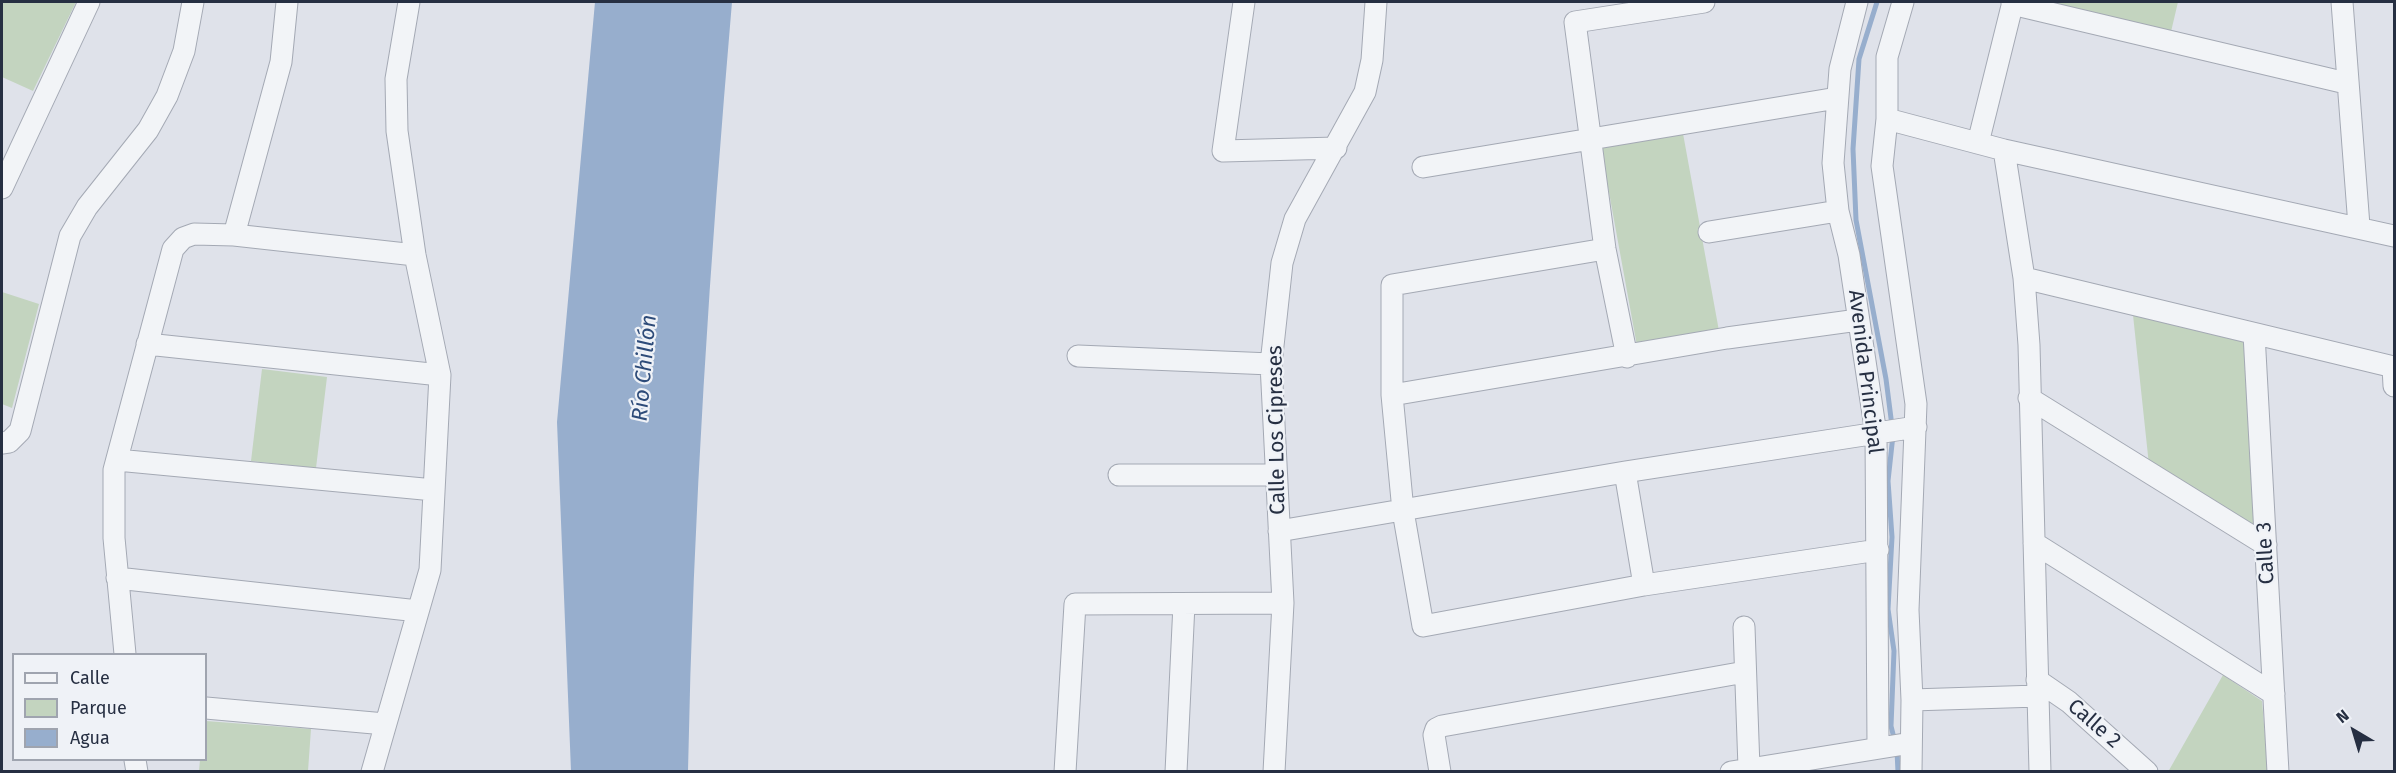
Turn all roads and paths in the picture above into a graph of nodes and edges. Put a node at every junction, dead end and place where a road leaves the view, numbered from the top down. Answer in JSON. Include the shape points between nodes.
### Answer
{"nodes":[{"id":1,"x":89,"y":2,"type":"edge"},
{"id":2,"x":193,"y":2,"type":"edge"},
{"id":3,"x":287,"y":2,"type":"edge"},
{"id":4,"x":409,"y":2,"type":"edge"},
{"id":5,"x":1244,"y":2,"type":"edge"},
{"id":6,"x":1376,"y":2,"type":"edge"},
{"id":7,"x":1704,"y":2,"type":"edge"},
{"id":8,"x":1857,"y":2,"type":"edge"},
{"id":9,"x":1903,"y":2,"type":"edge"},
{"id":10,"x":2342,"y":2,"type":"edge"},
{"id":11,"x":2012,"y":3,"type":"edge"},
{"id":12,"x":2346,"y":83,"type":"junction"},
{"id":13,"x":1838,"y":98,"type":"junction"},
{"id":14,"x":1887,"y":118,"type":"junction"},
{"id":15,"x":1590,"y":139,"type":"junction"},
{"id":16,"x":1978,"y":143,"type":"junction"},
{"id":17,"x":1336,"y":148,"type":"junction"},
{"id":18,"x":2004,"y":150,"type":"junction"},
{"id":19,"x":1423,"y":167,"type":"dead end"},
{"id":20,"x":2,"y":188,"type":"edge"},
{"id":21,"x":1838,"y":211,"type":"junction"},
{"id":22,"x":2359,"y":226,"type":"junction"},
{"id":23,"x":1709,"y":232,"type":"dead end"},
{"id":24,"x":234,"y":235,"type":"junction"},
{"id":25,"x":2394,"y":236,"type":"edge"},
{"id":26,"x":1605,"y":249,"type":"junction"},
{"id":27,"x":416,"y":255,"type":"junction"},
{"id":28,"x":2024,"y":278,"type":"junction"},
{"id":29,"x":1858,"y":320,"type":"junction"},
{"id":30,"x":2254,"y":334,"type":"junction"},
{"id":31,"x":147,"y":344,"type":"junction"},
{"id":32,"x":1078,"y":356,"type":"dead end"},
{"id":33,"x":1627,"y":357,"type":"junction"},
{"id":34,"x":1271,"y":364,"type":"junction"},
{"id":35,"x":2394,"y":373,"type":"edge"},
{"id":36,"x":440,"y":375,"type":"junction"},
{"id":37,"x":1392,"y":395,"type":"junction"},
{"id":38,"x":2030,"y":398,"type":"junction"},
{"id":39,"x":1895,"y":431,"type":"junction"},
{"id":40,"x":2,"y":443,"type":"edge"},
{"id":41,"x":117,"y":460,"type":"junction"},
{"id":42,"x":1624,"y":472,"type":"junction"},
{"id":43,"x":1119,"y":475,"type":"dead end"},
{"id":44,"x":1276,"y":475,"type":"junction"},
{"id":45,"x":434,"y":490,"type":"junction"},
{"id":46,"x":1403,"y":511,"type":"junction"},
{"id":47,"x":1279,"y":531,"type":"junction"},
{"id":48,"x":2034,"y":543,"type":"junction"},
{"id":49,"x":2266,"y":545,"type":"junction"},
{"id":50,"x":1878,"y":550,"type":"junction"},
{"id":51,"x":117,"y":578,"type":"junction"},
{"id":52,"x":1644,"y":585,"type":"junction"},
{"id":53,"x":1283,"y":603,"type":"junction"},
{"id":54,"x":1184,"y":604,"type":"junction"},
{"id":55,"x":418,"y":611,"type":"junction"},
{"id":56,"x":1744,"y":627,"type":"dead end"},
{"id":57,"x":125,"y":653,"type":"edge"},
{"id":58,"x":1745,"y":672,"type":"junction"},
{"id":59,"x":2038,"y":688,"type":"junction"},
{"id":60,"x":2274,"y":694,"type":"junction"},
{"id":61,"x":1912,"y":700,"type":"junction"},
{"id":62,"x":207,"y":708,"type":"edge"},
{"id":63,"x":385,"y":724,"type":"junction"},
{"id":64,"x":1911,"y":742,"type":"junction"},
{"id":65,"x":1878,"y":746,"type":"junction"},
{"id":66,"x":1740,"y":770,"type":"edge"},
{"id":67,"x":372,"y":771,"type":"edge"},
{"id":68,"x":1065,"y":771,"type":"edge"},
{"id":69,"x":1176,"y":771,"type":"edge"},
{"id":70,"x":1274,"y":771,"type":"edge"},
{"id":71,"x":1440,"y":771,"type":"edge"},
{"id":72,"x":1911,"y":771,"type":"edge"},
{"id":73,"x":2040,"y":771,"type":"edge"},
{"id":74,"x":2147,"y":771,"type":"edge"},
{"id":75,"x":2278,"y":771,"type":"edge"}],
"edges":[{"from":1,"to":20,"type":"street"},
{"from":2,"to":40,"type":"street","via":[[184,51],[167,96],[148,130],[87,207],[70,236],[21,432]]},
{"from":3,"to":24,"type":"street","via":[[281,62]]},
{"from":4,"to":27,"type":"street","via":[[396,79],[397,131]]},
{"from":5,"to":17,"type":"street","via":[[1223,152]]},
{"from":6,"to":17,"type":"street","name":"Calle Los Cipreses","via":[[1372,60],[1365,92]]},
{"from":7,"to":15,"type":"street","via":[[1575,22]]},
{"from":8,"to":13,"type":"street","name":"Avenida Principal","via":[[1840,69]]},
{"from":9,"to":14,"type":"street","name":"Avenida Principal","via":[[1887,57]]},
{"from":10,"to":12,"type":"street"},
{"from":11,"to":12,"type":"street"},
{"from":11,"to":16,"type":"street"},
{"from":12,"to":22,"type":"street"},
{"from":13,"to":15,"type":"street"},
{"from":13,"to":21,"type":"street","name":"Avenida Principal","via":[[1833,164]]},
{"from":14,"to":16,"type":"street"},
{"from":14,"to":39,"type":"street","name":"Avenida Principal","via":[[1882,166],[1914,383]]},
{"from":15,"to":19,"type":"street"},
{"from":15,"to":26,"type":"street"},
{"from":16,"to":18,"type":"street"},
{"from":17,"to":34,"type":"street","name":"Calle Los Cipreses","via":[[1287,239]]},
{"from":18,"to":22,"type":"street"},
{"from":18,"to":28,"type":"street"},
{"from":21,"to":23,"type":"street"},
{"from":21,"to":29,"type":"street","name":"Avenida Principal"},
{"from":22,"to":25,"type":"street"},
{"from":24,"to":27,"type":"street"},
{"from":24,"to":31,"type":"street","via":[[194,234],[183,238],[173,249]]},
{"from":26,"to":33,"type":"street"},
{"from":26,"to":37,"type":"street","via":[[1392,285]]},
{"from":27,"to":36,"type":"street"},
{"from":28,"to":30,"type":"street"},
{"from":28,"to":38,"type":"street"},
{"from":29,"to":33,"type":"street"},
{"from":29,"to":39,"type":"street","name":"Avenida Principal"},
{"from":30,"to":35,"type":"street"},
{"from":30,"to":49,"type":"street","name":"Calle 3"},
{"from":31,"to":36,"type":"street"},
{"from":31,"to":41,"type":"street"},
{"from":32,"to":34,"type":"street"},
{"from":33,"to":37,"type":"street"},
{"from":34,"to":44,"type":"street","name":"Calle Los Cipreses"},
{"from":36,"to":45,"type":"street"},
{"from":37,"to":46,"type":"street"},
{"from":38,"to":48,"type":"street"},
{"from":38,"to":49,"type":"street"},
{"from":39,"to":42,"type":"street"},
{"from":39,"to":50,"type":"street","name":"Avenida Principal"},
{"from":39,"to":61,"type":"street","name":"Avenida Principal","via":[[1909,530],[1908,654]]},
{"from":41,"to":45,"type":"street"},
{"from":41,"to":51,"type":"street"},
{"from":42,"to":46,"type":"street"},
{"from":42,"to":52,"type":"street"},
{"from":43,"to":44,"type":"street"},
{"from":44,"to":47,"type":"street","name":"Calle Los Cipreses"},
{"from":45,"to":55,"type":"street","via":[[430,570]]},
{"from":46,"to":47,"type":"street"},
{"from":46,"to":52,"type":"street","via":[[1423,626]]},
{"from":47,"to":53,"type":"street","name":"Calle Los Cipreses"},
{"from":48,"to":59,"type":"street"},
{"from":48,"to":60,"type":"street"},
{"from":49,"to":60,"type":"street","name":"Calle 3"},
{"from":50,"to":52,"type":"street"},
{"from":50,"to":65,"type":"street","name":"Avenida Principal"},
{"from":51,"to":55,"type":"street"},
{"from":51,"to":57,"type":"street"},
{"from":53,"to":54,"type":"street"},
{"from":53,"to":70,"type":"street","name":"Calle Los Cipreses"},
{"from":54,"to":68,"type":"street","via":[[1075,604]]},
{"from":54,"to":69,"type":"street"},
{"from":55,"to":63,"type":"street"},
{"from":56,"to":58,"type":"street"},
{"from":58,"to":66,"type":"street"},
{"from":58,"to":71,"type":"street","via":[[1442,726],[1434,735]]},
{"from":59,"to":61,"type":"street"},
{"from":59,"to":73,"type":"street"},
{"from":59,"to":74,"type":"street","name":"Calle 2","via":[[2069,702]]},
{"from":60,"to":75,"type":"street","name":"Calle 3"},
{"from":61,"to":64,"type":"street","name":"Avenida Principal"},
{"from":62,"to":63,"type":"street"},
{"from":63,"to":67,"type":"street"},
{"from":64,"to":65,"type":"street"},
{"from":64,"to":72,"type":"street","name":"Avenida Principal"},
{"from":65,"to":66,"type":"street"}]}
